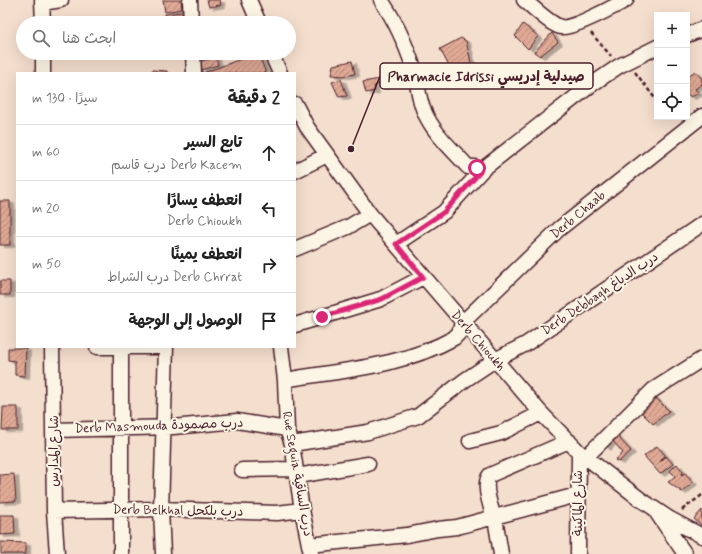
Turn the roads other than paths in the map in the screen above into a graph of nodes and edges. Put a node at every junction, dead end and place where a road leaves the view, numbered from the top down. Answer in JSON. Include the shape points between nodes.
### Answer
{"nodes":[{"id":1,"x":61,"y":0,"type":"edge"},
{"id":2,"x":190,"y":0,"type":"edge"},
{"id":3,"x":249,"y":0,"type":"edge"},
{"id":4,"x":381,"y":0,"type":"edge"},
{"id":5,"x":524,"y":0,"type":"edge"},
{"id":6,"x":626,"y":0,"type":"edge"},
{"id":7,"x":42,"y":2,"type":"edge"},
{"id":8,"x":43,"y":16,"type":"edge"},
{"id":9,"x":191,"y":16,"type":"edge"},
{"id":10,"x":256,"y":16,"type":"edge"},
{"id":11,"x":702,"y":29,"type":"edge"},
{"id":12,"x":690,"y":34,"type":"edge"},
{"id":13,"x":655,"y":48,"type":"edge"},
{"id":14,"x":43,"y":60,"type":"edge"},
{"id":15,"x":193,"y":60,"type":"edge"},
{"id":16,"x":274,"y":60,"type":"edge"},
{"id":17,"x":43,"y":72,"type":"edge"},
{"id":18,"x":194,"y":72,"type":"edge"},
{"id":19,"x":280,"y":72,"type":"edge"},
{"id":20,"x":296,"y":106,"type":"edge"},
{"id":21,"x":702,"y":116,"type":"edge"},
{"id":22,"x":327,"y":155,"type":"junction"},
{"id":23,"x":296,"y":170,"type":"edge"},
{"id":24,"x":480,"y":172,"type":"junction"},
{"id":25,"x":370,"y":214,"type":"junction"},
{"id":26,"x":702,"y":224,"type":"edge"},
{"id":27,"x":396,"y":244,"type":"junction"},
{"id":28,"x":296,"y":250,"type":"edge"},
{"id":29,"x":423,"y":277,"type":"junction"},
{"id":30,"x":462,"y":323,"type":"junction"},
{"id":31,"x":296,"y":325,"type":"edge"},
{"id":32,"x":52,"y":348,"type":"edge"},
{"id":33,"x":120,"y":348,"type":"edge"},
{"id":34,"x":165,"y":348,"type":"edge"},
{"id":35,"x":281,"y":348,"type":"edge"},
{"id":36,"x":702,"y":359,"type":"edge"},
{"id":37,"x":495,"y":360,"type":"junction"},
{"id":38,"x":285,"y":380,"type":"junction"},
{"id":39,"x":541,"y":413,"type":"junction"},
{"id":40,"x":120,"y":428,"type":"junction"},
{"id":41,"x":164,"y":428,"type":"junction"},
{"id":42,"x":287,"y":429,"type":"junction"},
{"id":43,"x":54,"y":430,"type":"junction"},
{"id":44,"x":470,"y":441,"type":"dead end"},
{"id":45,"x":569,"y":441,"type":"junction"},
{"id":46,"x":292,"y":444,"type":"junction"},
{"id":47,"x":582,"y":454,"type":"junction"},
{"id":48,"x":368,"y":464,"type":"dead end"},
{"id":49,"x":242,"y":470,"type":"dead end"},
{"id":50,"x":296,"y":473,"type":"junction"},
{"id":51,"x":577,"y":496,"type":"junction"},
{"id":52,"x":162,"y":509,"type":"junction"},
{"id":53,"x":121,"y":510,"type":"junction"},
{"id":54,"x":302,"y":510,"type":"junction"},
{"id":55,"x":655,"y":510,"type":"junction"},
{"id":56,"x":54,"y":511,"type":"junction"},
{"id":57,"x":495,"y":518,"type":"junction"},
{"id":58,"x":702,"y":536,"type":"edge"},
{"id":59,"x":310,"y":550,"type":"edge"},
{"id":60,"x":57,"y":554,"type":"edge"},
{"id":61,"x":122,"y":554,"type":"edge"},
{"id":62,"x":163,"y":554,"type":"edge"},
{"id":63,"x":501,"y":554,"type":"edge"},
{"id":64,"x":578,"y":554,"type":"edge"},
{"id":65,"x":685,"y":554,"type":"edge"}],
"edges":[{"from":1,"to":7,"type":"street"},
{"from":2,"to":9,"type":"street"},
{"from":3,"to":10,"type":"street"},
{"from":4,"to":24,"type":"street","via":[[407,51],[428,121],[468,167],[475,167]]},
{"from":5,"to":6,"type":"street","via":[[560,27],[567,28]]},
{"from":7,"to":8,"type":"street"},
{"from":11,"to":12,"type":"street"},
{"from":13,"to":24,"type":"street","via":[[623,64],[592,85]]},
{"from":14,"to":17,"type":"street"},
{"from":15,"to":18,"type":"street"},
{"from":16,"to":19,"type":"street"},
{"from":20,"to":22,"type":"street","name":"Derb Chioukh"},
{"from":21,"to":30,"type":"street","name":"Derb Chaab","via":[[559,229]]},
{"from":22,"to":23,"type":"street"},
{"from":22,"to":25,"type":"street","name":"Derb Chioukh"},
{"from":24,"to":27,"type":"street","via":[[444,212]]},
{"from":25,"to":27,"type":"street","name":"Derb Chioukh"},
{"from":25,"to":28,"type":"street","via":[[342,230]]},
{"from":26,"to":37,"type":"street","name":"Derb Debbagh درب الدباغ","via":[[526,344]]},
{"from":27,"to":29,"type":"street","name":"Derb Chioukh"},
{"from":29,"to":30,"type":"street","name":"Derb Chioukh"},
{"from":29,"to":31,"type":"street","via":[[382,299]]},
{"from":30,"to":37,"type":"street","name":"Derb Chioukh"},
{"from":30,"to":38,"type":"street","name":"Derb Chaab","via":[[459,333],[454,338],[412,356]]},
{"from":32,"to":43,"type":"street","name":"شارع المدارس"},
{"from":33,"to":40,"type":"street"},
{"from":34,"to":41,"type":"street"},
{"from":35,"to":38,"type":"street","name":"Rue Seguia درب الساقية"},
{"from":36,"to":47,"type":"street","via":[[654,390]]},
{"from":37,"to":39,"type":"street","name":"Derb Chioukh"},
{"from":37,"to":46,"type":"street","name":"Derb Debbagh درب الدباغ","via":[[418,416],[368,432]]},
{"from":38,"to":42,"type":"street","name":"Rue Seguia درب الساقية"},
{"from":39,"to":44,"type":"street","via":[[502,433]]},
{"from":39,"to":45,"type":"street","name":"Derb Chioukh"},
{"from":40,"to":41,"type":"street","name":"Derb Masmouda درب مصمودة"},
{"from":40,"to":43,"type":"street","name":"Derb Masmouda درب مصمودة"},
{"from":40,"to":53,"type":"street"},
{"from":41,"to":42,"type":"street","name":"Derb Masmouda درب مصمودة","via":[[237,421]]},
{"from":41,"to":52,"type":"street"},
{"from":42,"to":46,"type":"street","name":"Rue Seguia درب الساقية"},
{"from":43,"to":56,"type":"street","name":"شارع المدارس"},
{"from":45,"to":47,"type":"street","name":"Derb Chioukh"},
{"from":45,"to":57,"type":"street","via":[[490,475],[487,481],[488,490]]},
{"from":46,"to":50,"type":"street","name":"Rue Seguia درب الساقية"},
{"from":47,"to":51,"type":"street","name":"شارع الماكينة"},
{"from":47,"to":55,"type":"street","name":"Derb Chioukh"},
{"from":48,"to":50,"type":"street"},
{"from":49,"to":50,"type":"street"},
{"from":50,"to":54,"type":"street","name":"Rue Seguia درب الساقية"},
{"from":51,"to":57,"type":"street"},
{"from":51,"to":64,"type":"street","name":"شارع الماكينة"},
{"from":52,"to":53,"type":"street","name":"Derb Belkhal درب بلكحل"},
{"from":52,"to":54,"type":"street","name":"Derb Belkhal درب بلكحل","via":[[277,513]]},
{"from":52,"to":62,"type":"street"},
{"from":53,"to":56,"type":"street","name":"Derb Belkhal درب بلكحل"},
{"from":53,"to":61,"type":"street"},
{"from":54,"to":59,"type":"street","name":"Rue Seguia درب الساقية"},
{"from":55,"to":58,"type":"street","name":"Derb Chioukh"},
{"from":55,"to":65,"type":"street"},
{"from":56,"to":60,"type":"street","name":"شارع المدارس"},
{"from":57,"to":59,"type":"street","via":[[457,527]]},
{"from":57,"to":63,"type":"street"}]}
